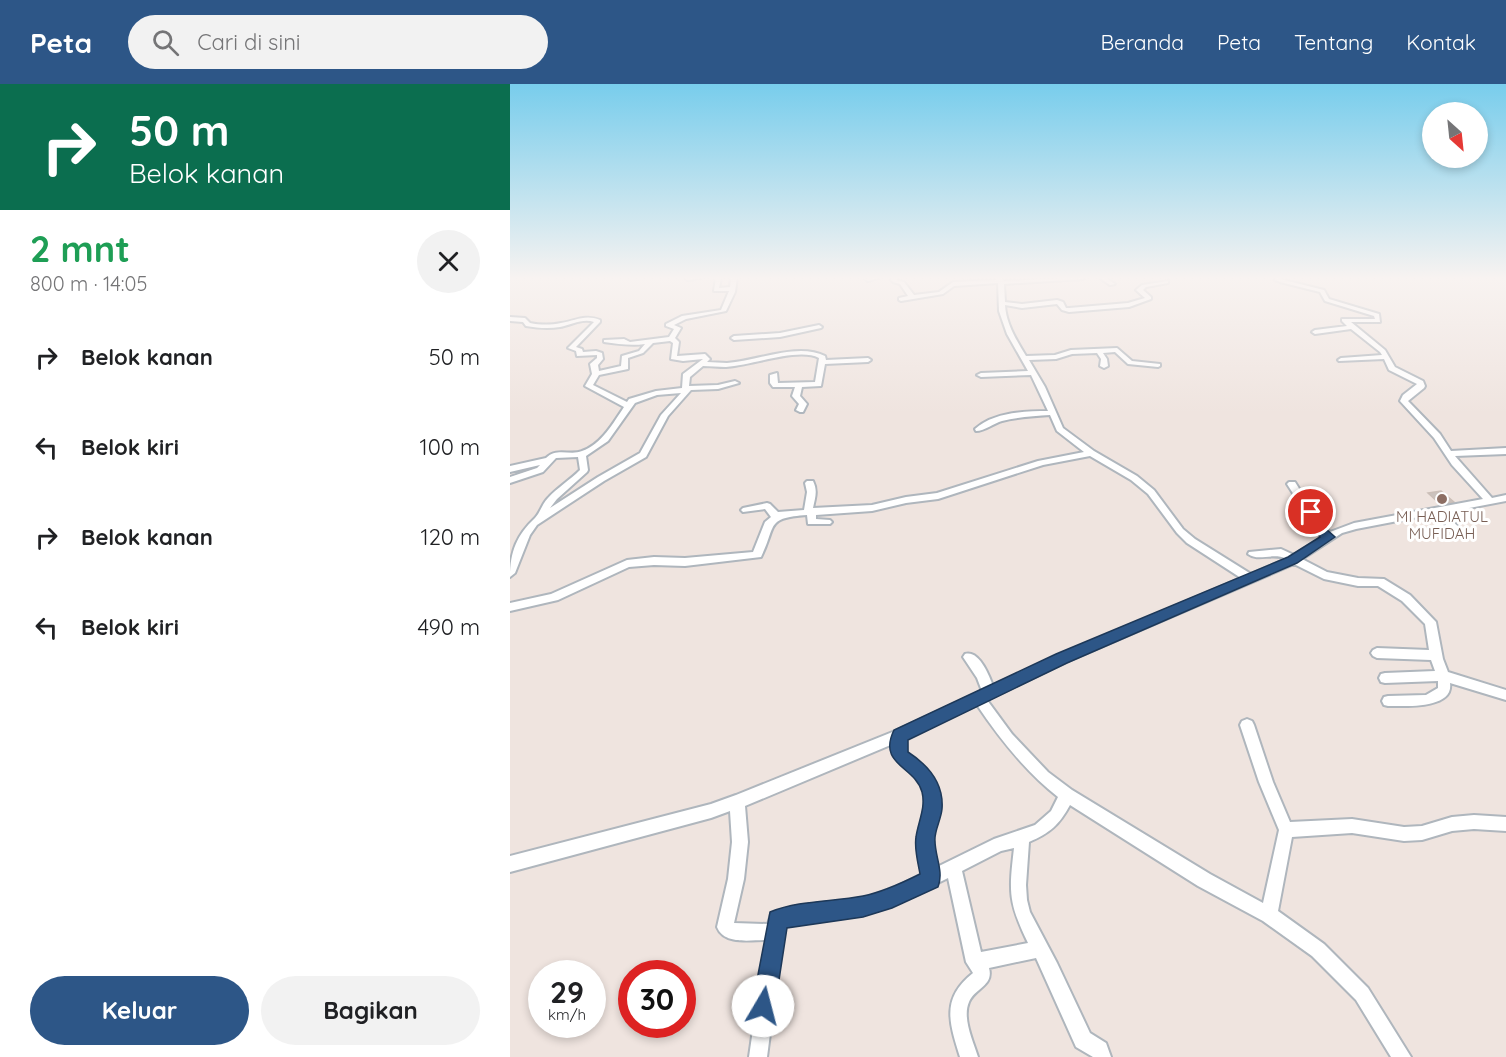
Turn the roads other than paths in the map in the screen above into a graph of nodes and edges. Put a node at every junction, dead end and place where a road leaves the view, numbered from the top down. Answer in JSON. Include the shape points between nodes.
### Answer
{"nodes":[{"id":1,"x":526,"y":322,"type":"edge"},
{"id":2,"x":573,"y":322,"type":"edge"},
{"id":3,"x":597,"y":322,"type":"edge"},
{"id":4,"x":673,"y":322,"type":"edge"},
{"id":5,"x":1007,"y":322,"type":"edge"},
{"id":6,"x":1347,"y":322,"type":"edge"},
{"id":7,"x":819,"y":327,"type":"dead end"},
{"id":8,"x":1352,"y":327,"type":"junction"},
{"id":9,"x":1315,"y":332,"type":"dead end"},
{"id":10,"x":734,"y":338,"type":"dead end"},
{"id":11,"x":671,"y":339,"type":"junction"},
{"id":12,"x":606,"y":341,"type":"dead end"},
{"id":13,"x":650,"y":343,"type":"junction"},
{"id":14,"x":792,"y":343,"type":"junction"},
{"id":15,"x":1099,"y":351,"type":"junction"},
{"id":16,"x":1122,"y":353,"type":"junction"},
{"id":17,"x":843,"y":356,"type":"dead end"},
{"id":18,"x":1387,"y":357,"type":"junction"},
{"id":19,"x":1025,"y":358,"type":"junction"},
{"id":20,"x":1146,"y":359,"type":"dead end"},
{"id":21,"x":823,"y":360,"type":"junction"},
{"id":22,"x":868,"y":360,"type":"dead end"},
{"id":23,"x":1341,"y":360,"type":"dead end"},
{"id":24,"x":702,"y":364,"type":"junction"},
{"id":25,"x":1136,"y":364,"type":"junction"},
{"id":26,"x":1158,"y":365,"type":"dead end"},
{"id":27,"x":1104,"y":366,"type":"dead end"},
{"id":28,"x":1141,"y":372,"type":"dead end"},
{"id":29,"x":1033,"y":373,"type":"junction"},
{"id":30,"x":596,"y":374,"type":"junction"},
{"id":31,"x":774,"y":375,"type":"dead end"},
{"id":32,"x":981,"y":375,"type":"dead end"},
{"id":33,"x":735,"y":383,"type":"dead end"},
{"id":34,"x":799,"y":385,"type":"junction"},
{"id":35,"x":687,"y":389,"type":"junction"},
{"id":36,"x":629,"y":406,"type":"junction"},
{"id":37,"x":800,"y":410,"type":"dead end"},
{"id":38,"x":1051,"y":413,"type":"junction"},
{"id":39,"x":979,"y":429,"type":"dead end"},
{"id":40,"x":1506,"y":451,"type":"edge"},
{"id":41,"x":1091,"y":453,"type":"junction"},
{"id":42,"x":1448,"y":454,"type":"junction"},
{"id":43,"x":582,"y":455,"type":"junction"},
{"id":44,"x":549,"y":460,"type":"junction"},
{"id":45,"x":510,"y":469,"type":"edge"},
{"id":46,"x":510,"y":480,"type":"edge"},
{"id":47,"x":810,"y":483,"type":"dead end"},
{"id":48,"x":1292,"y":484,"type":"dead end"},
{"id":49,"x":1506,"y":498,"type":"edge"},
{"id":50,"x":1490,"y":501,"type":"junction"},
{"id":51,"x":746,"y":510,"type":"dead end"},
{"id":52,"x":810,"y":511,"type":"junction"},
{"id":53,"x":1436,"y":511,"type":"junction"},
{"id":54,"x":776,"y":516,"type":"junction"},
{"id":55,"x":541,"y":518,"type":"junction"},
{"id":56,"x":827,"y":522,"type":"dead end"},
{"id":57,"x":1458,"y":531,"type":"dead end"},
{"id":58,"x":1329,"y":537,"type":"junction"},
{"id":59,"x":1253,"y":554,"type":"dead end"},
{"id":60,"x":1293,"y":560,"type":"junction"},
{"id":61,"x":510,"y":573,"type":"edge"},
{"id":62,"x":1250,"y":579,"type":"junction"},
{"id":63,"x":510,"y":607,"type":"edge"},
{"id":64,"x":1377,"y":653,"type":"dead end"},
{"id":65,"x":1436,"y":655,"type":"junction"},
{"id":66,"x":969,"y":657,"type":"dead end"},
{"id":67,"x":1443,"y":676,"type":"junction"},
{"id":68,"x":1385,"y":678,"type":"dead end"},
{"id":69,"x":1506,"y":695,"type":"edge"},
{"id":70,"x":984,"y":696,"type":"junction"},
{"id":71,"x":1389,"y":701,"type":"dead end"},
{"id":72,"x":1247,"y":725,"type":"dead end"},
{"id":73,"x":900,"y":735,"type":"junction"},
{"id":74,"x":1067,"y":795,"type":"junction"},
{"id":75,"x":737,"y":802,"type":"junction"},
{"id":76,"x":1506,"y":824,"type":"edge"},
{"id":77,"x":1286,"y":830,"type":"junction"},
{"id":78,"x":1022,"y":838,"type":"junction"},
{"id":79,"x":510,"y":864,"type":"edge"},
{"id":80,"x":954,"y":868,"type":"junction"},
{"id":81,"x":931,"y":879,"type":"junction"},
{"id":82,"x":1269,"y":915,"type":"junction"},
{"id":83,"x":775,"y":932,"type":"junction"},
{"id":84,"x":1040,"y":949,"type":"junction"},
{"id":85,"x":975,"y":962,"type":"junction"},
{"id":86,"x":758,"y":1057,"type":"edge"},
{"id":87,"x":969,"y":1057,"type":"edge"},
{"id":88,"x":1102,"y":1057,"type":"edge"},
{"id":89,"x":1402,"y":1057,"type":"edge"}],
"edges":[{"from":1,"to":2,"type":"street","via":[[542,327]]},
{"from":3,"to":30,"type":"street","via":[[571,348],[580,350],[579,355],[600,354],[594,364]]},
{"from":4,"to":11,"type":"street","via":[[668,325],[678,328]]},
{"from":5,"to":19,"type":"street"},
{"from":6,"to":8,"type":"street"},
{"from":7,"to":14,"type":"street"},
{"from":8,"to":9,"type":"street"},
{"from":8,"to":18,"type":"street"},
{"from":10,"to":14,"type":"street"},
{"from":11,"to":13,"type":"street"},
{"from":11,"to":24,"type":"street","via":[[676,342],[675,359],[706,356]]},
{"from":12,"to":13,"type":"street"},
{"from":13,"to":30,"type":"street","via":[[642,352],[624,357],[625,367]]},
{"from":14,"to":21,"type":"street"},
{"from":14,"to":24,"type":"street","via":[[727,365]]},
{"from":15,"to":16,"type":"street"},
{"from":15,"to":19,"type":"street"},
{"from":15,"to":27,"type":"street"},
{"from":16,"to":20,"type":"street"},
{"from":16,"to":25,"type":"street","via":[[1128,362]]},
{"from":17,"to":21,"type":"street"},
{"from":18,"to":23,"type":"street"},
{"from":18,"to":42,"type":"street","via":[[1392,368],[1421,384],[1404,400]]},
{"from":19,"to":29,"type":"street"},
{"from":21,"to":22,"type":"street"},
{"from":21,"to":34,"type":"street","via":[[819,383]]},
{"from":24,"to":35,"type":"street","via":[[686,376]]},
{"from":25,"to":26,"type":"street"},
{"from":25,"to":28,"type":"street"},
{"from":29,"to":32,"type":"street"},
{"from":29,"to":38,"type":"street"},
{"from":30,"to":36,"type":"street","via":[[591,388]]},
{"from":31,"to":34,"type":"street","via":[[776,385]]},
{"from":33,"to":35,"type":"street"},
{"from":34,"to":37,"type":"street","via":[[796,396],[803,404]]},
{"from":35,"to":36,"type":"street","via":[[652,394],[632,401]]},
{"from":35,"to":55,"type":"street","via":[[639,459]]},
{"from":36,"to":43,"type":"street","via":[[601,444]]},
{"from":38,"to":39,"type":"street","via":[[999,420]]},
{"from":38,"to":41,"type":"street","via":[[1060,429]]},
{"from":40,"to":42,"type":"street"},
{"from":41,"to":52,"type":"street","via":[[1041,462],[938,496],[872,508]]},
{"from":41,"to":62,"type":"street","via":[[1134,478],[1151,492],[1191,541]]},
{"from":42,"to":50,"type":"street"},
{"from":43,"to":44,"type":"street","via":[[560,454]]},
{"from":43,"to":55,"type":"street","via":[[584,470],[551,500]]},
{"from":44,"to":45,"type":"street"},
{"from":44,"to":46,"type":"street","via":[[540,470]]},
{"from":47,"to":52,"type":"street"},
{"from":48,"to":58,"type":"street","via":[[1320,530]]},
{"from":49,"to":50,"type":"street"},
{"from":50,"to":53,"type":"street"},
{"from":51,"to":54,"type":"street","via":[[767,506]]},
{"from":52,"to":54,"type":"street"},
{"from":52,"to":56,"type":"street","via":[[811,522]]},
{"from":53,"to":57,"type":"street"},
{"from":53,"to":58,"type":"street","via":[[1354,526]]},
{"from":54,"to":63,"type":"street","via":[[770,522],[760,552],[752,557],[627,564],[554,597]]},
{"from":55,"to":61,"type":"street","via":[[525,534]]},
{"from":58,"to":60,"type":"street"},
{"from":59,"to":60,"type":"street","via":[[1278,551]]},
{"from":60,"to":62,"type":"street"},
{"from":60,"to":65,"type":"street","via":[[1327,576],[1362,583],[1380,582],[1406,598],[1430,622]]},
{"from":62,"to":70,"type":"street"},
{"from":64,"to":65,"type":"street"},
{"from":65,"to":67,"type":"street"},
{"from":66,"to":70,"type":"street","via":[[983,676]]},
{"from":67,"to":68,"type":"street"},
{"from":67,"to":69,"type":"street"},
{"from":67,"to":71,"type":"street","via":[[1445,690],[1432,699]]},
{"from":70,"to":73,"type":"street"},
{"from":70,"to":74,"type":"street","via":[[1014,746],[1043,777]]},
{"from":72,"to":77,"type":"street"},
{"from":73,"to":75,"type":"street"},
{"from":73,"to":81,"type":"street","via":[[902,758],[916,767],[931,792],[932,809],[925,840]]},
{"from":74,"to":78,"type":"street","via":[[1049,824]]},
{"from":74,"to":82,"type":"street","via":[[1203,880]]},
{"from":75,"to":79,"type":"street"},
{"from":75,"to":83,"type":"street","via":[[740,842],[725,927],[731,931]]},
{"from":76,"to":77,"type":"street","via":[[1452,824],[1404,834],[1352,826]]},
{"from":77,"to":82,"type":"street"},
{"from":78,"to":80,"type":"street","via":[[999,844]]},
{"from":78,"to":84,"type":"street","via":[[1018,900]]},
{"from":80,"to":81,"type":"street"},
{"from":80,"to":85,"type":"street"},
{"from":81,"to":83,"type":"street","via":[[892,898],[863,906],[784,917],[777,920]]},
{"from":82,"to":89,"type":"street","via":[[1318,950],[1351,981]]},
{"from":83,"to":86,"type":"street"},
{"from":84,"to":85,"type":"street"},
{"from":84,"to":88,"type":"street","via":[[1083,1040],[1099,1050]]},
{"from":85,"to":87,"type":"street","via":[[981,967],[981,978],[960,997],[960,1026]]}]}
